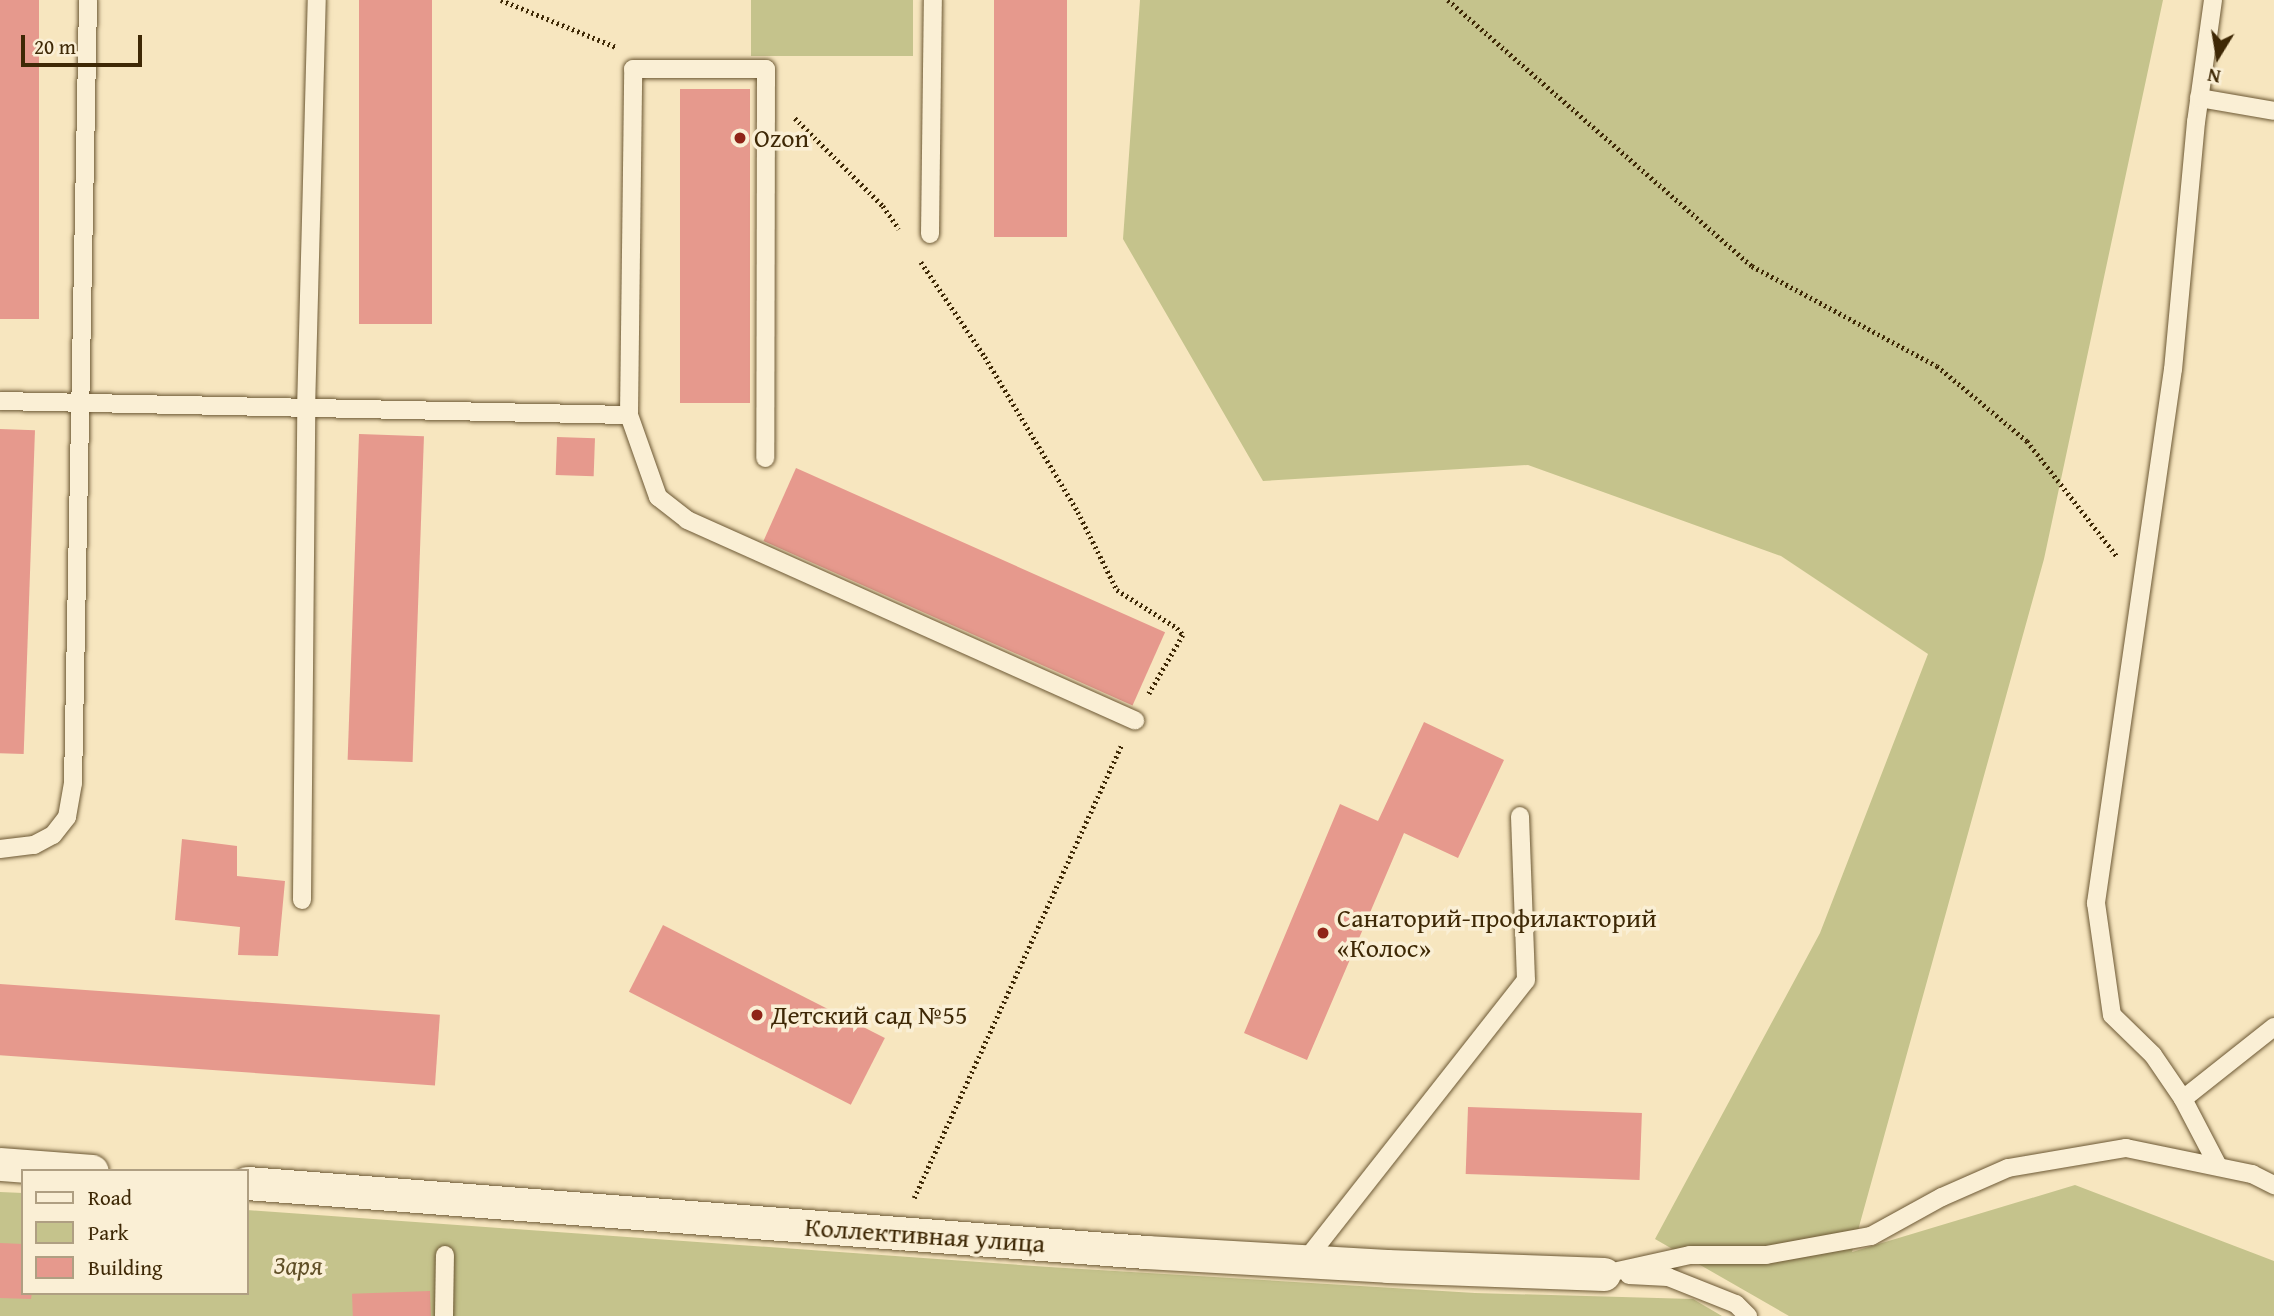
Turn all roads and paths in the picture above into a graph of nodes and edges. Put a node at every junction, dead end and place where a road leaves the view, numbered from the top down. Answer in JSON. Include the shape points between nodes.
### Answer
{"nodes":[{"id":1,"x":88,"y":0,"type":"edge"},
{"id":2,"x":317,"y":0,"type":"edge"},
{"id":3,"x":501,"y":0,"type":"edge"},
{"id":4,"x":933,"y":0,"type":"edge"},
{"id":5,"x":1448,"y":0,"type":"edge"},
{"id":6,"x":2213,"y":0,"type":"edge"},
{"id":7,"x":668,"y":69,"type":"junction"},
{"id":8,"x":2199,"y":98,"type":"junction"},
{"id":9,"x":2274,"y":111,"type":"edge"},
{"id":10,"x":930,"y":234,"type":"dead end"},
{"id":11,"x":0,"y":401,"type":"edge"},
{"id":12,"x":79,"y":403,"type":"junction"},
{"id":13,"x":306,"y":410,"type":"junction"},
{"id":14,"x":629,"y":415,"type":"junction"},
{"id":15,"x":765,"y":458,"type":"dead end"},
{"id":16,"x":2141,"y":587,"type":"junction"},
{"id":17,"x":1135,"y":720,"type":"dead end"},
{"id":18,"x":1520,"y":816,"type":"dead end"},
{"id":19,"x":0,"y":849,"type":"edge"},
{"id":20,"x":302,"y":901,"type":"dead end"},
{"id":21,"x":2274,"y":1027,"type":"edge"},
{"id":22,"x":2183,"y":1099,"type":"junction"},
{"id":23,"x":0,"y":1164,"type":"edge"},
{"id":24,"x":2218,"y":1166,"type":"junction"},
{"id":25,"x":66,"y":1169,"type":"edge"},
{"id":26,"x":248,"y":1183,"type":"edge"},
{"id":27,"x":2274,"y":1185,"type":"edge"},
{"id":28,"x":445,"y":1255,"type":"dead end"},
{"id":29,"x":1306,"y":1261,"type":"junction"},
{"id":30,"x":1604,"y":1274,"type":"junction"},
{"id":31,"x":444,"y":1316,"type":"edge"},
{"id":32,"x":1748,"y":1316,"type":"edge"}],
"edges":[{"from":1,"to":12,"type":"lane"},
{"from":2,"to":13,"type":"lane"},
{"from":3,"to":7,"type":"path"},
{"from":4,"to":10,"type":"lane"},
{"from":5,"to":16,"type":"path","via":[[1752,266],[1937,366],[2027,441]]},
{"from":6,"to":8,"type":"lane"},
{"from":7,"to":14,"type":"lane","via":[[633,69]]},
{"from":7,"to":15,"type":"lane","via":[[766,69]]},
{"from":8,"to":9,"type":"lane"},
{"from":8,"to":16,"type":"lane","via":[[2173,369]]},
{"from":11,"to":12,"type":"lane"},
{"from":12,"to":13,"type":"lane"},
{"from":12,"to":19,"type":"lane","via":[[73,783],[67,817],[54,835],[34,845]]},
{"from":13,"to":14,"type":"lane"},
{"from":13,"to":20,"type":"lane"},
{"from":14,"to":17,"type":"lane","via":[[658,497],[687,520]]},
{"from":16,"to":22,"type":"lane","via":[[2096,903],[2112,1015],[2153,1055]]},
{"from":18,"to":29,"type":"lane","via":[[1526,980]]},
{"from":21,"to":22,"type":"lane"},
{"from":22,"to":24,"type":"lane"},
{"from":23,"to":25,"type":"street"},
{"from":24,"to":27,"type":"lane"},
{"from":24,"to":30,"type":"lane","via":[[2126,1147],[2008,1168],[1871,1236],[1766,1255],[1690,1255]]},
{"from":26,"to":29,"type":"street","name":"Коллективная улица"},
{"from":28,"to":31,"type":"lane"},
{"from":29,"to":30,"type":"street","name":"Коллективная улица"},
{"from":30,"to":32,"type":"lane","via":[[1668,1277],[1736,1304]]}]}
